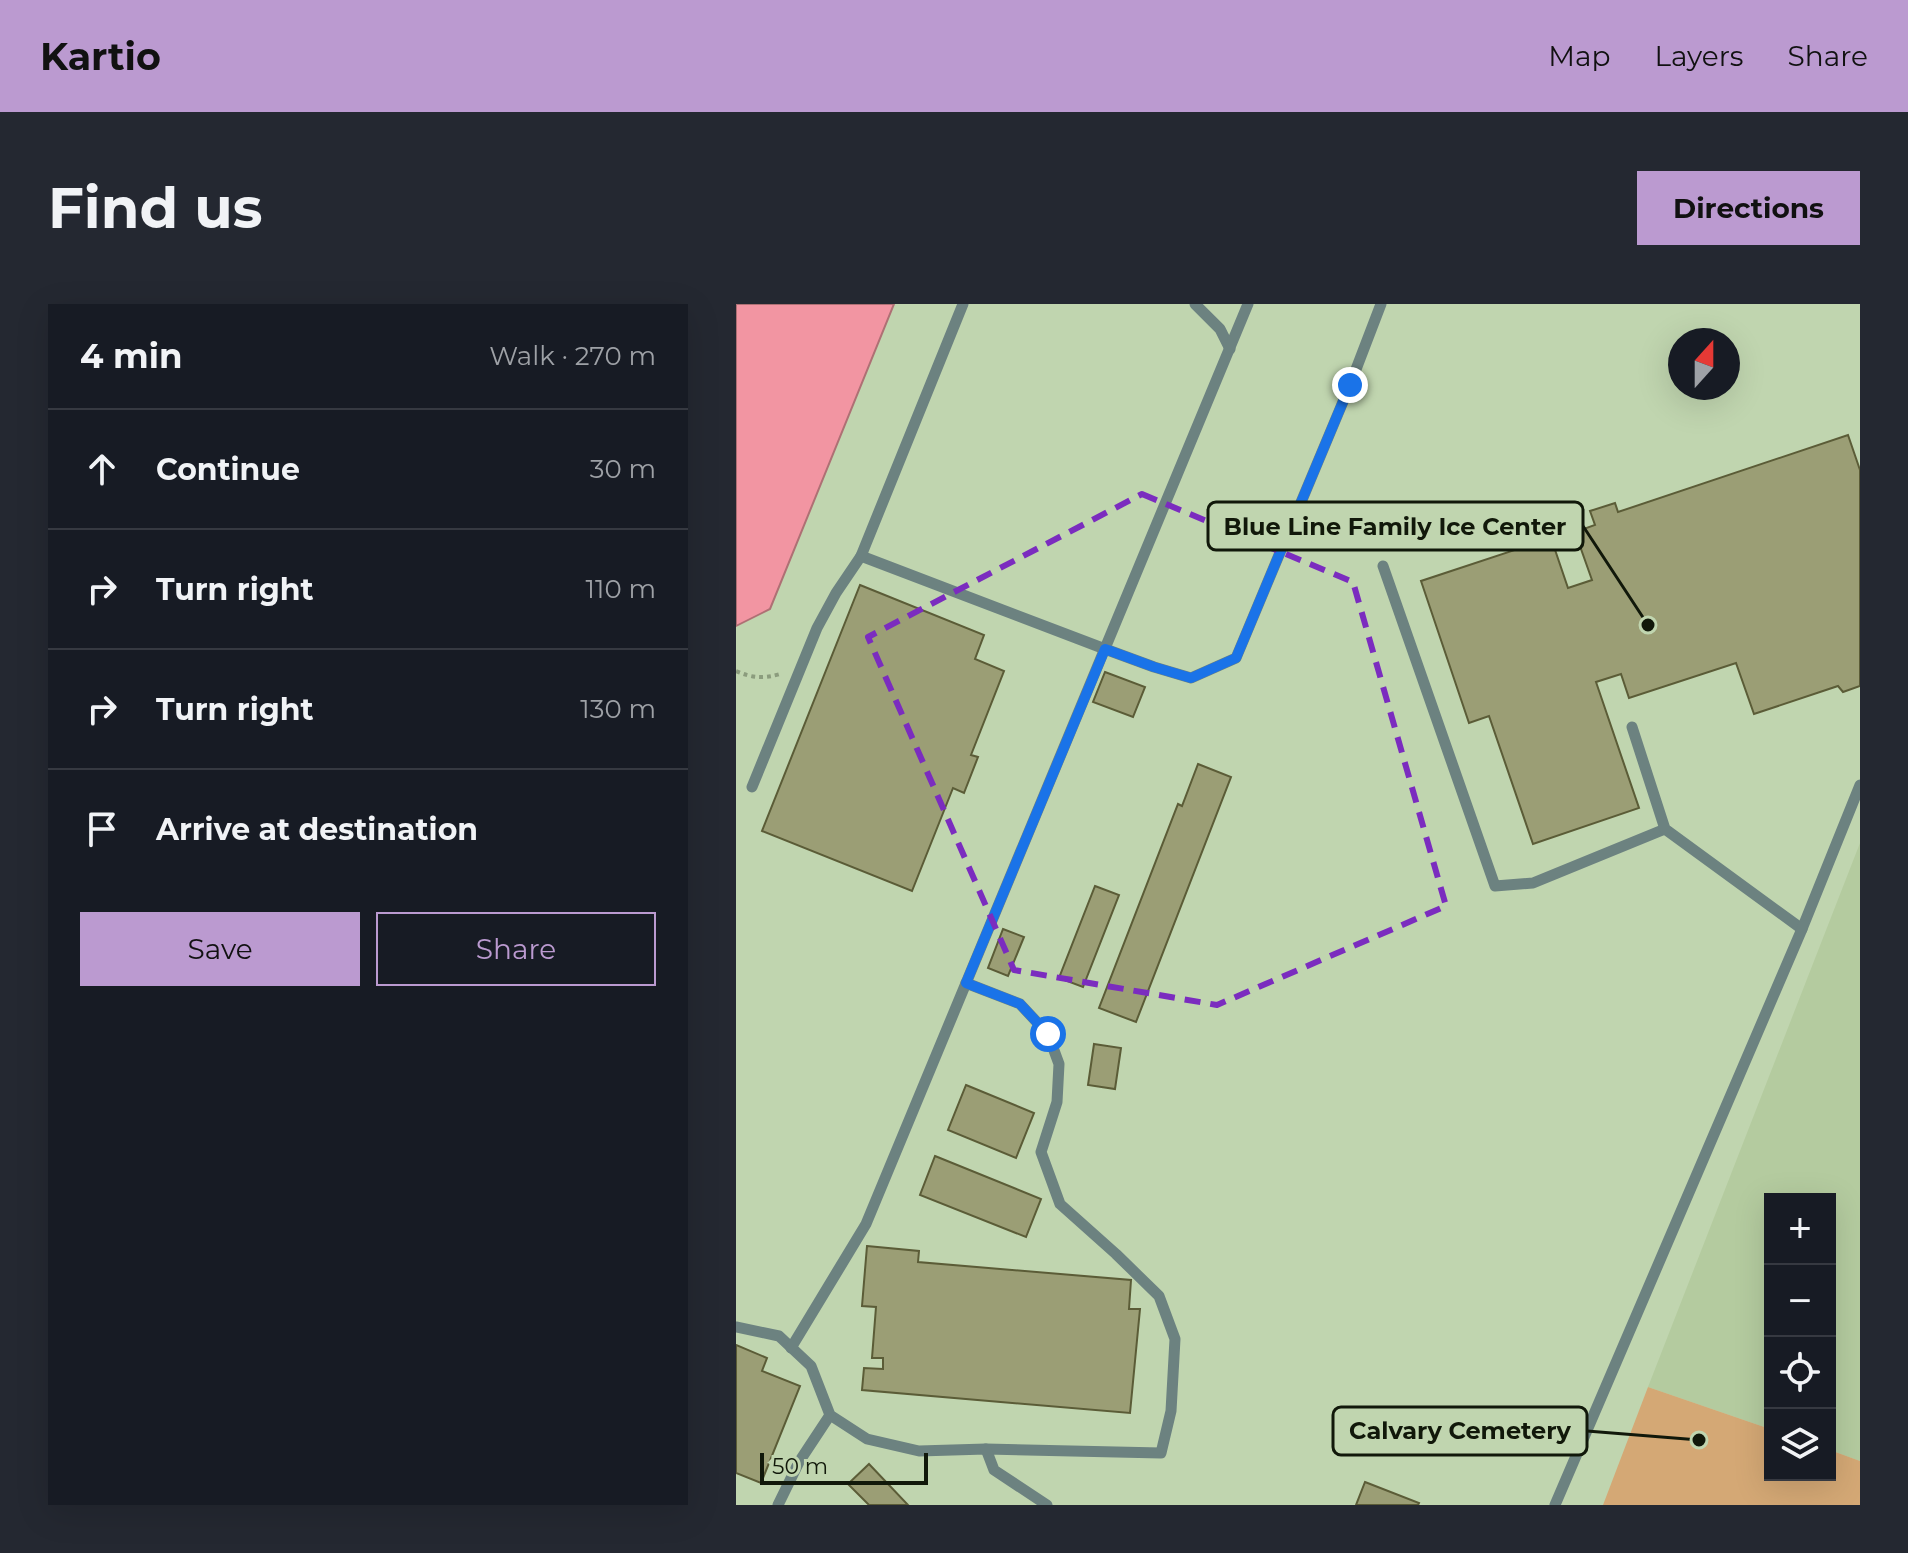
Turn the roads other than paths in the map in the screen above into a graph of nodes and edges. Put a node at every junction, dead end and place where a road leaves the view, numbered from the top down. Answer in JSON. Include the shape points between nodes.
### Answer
{"nodes":[{"id":1,"x":963,"y":304,"type":"edge"},
{"id":2,"x":1195,"y":304,"type":"edge"},
{"id":3,"x":1248,"y":304,"type":"edge"},
{"id":4,"x":1381,"y":304,"type":"edge"},
{"id":5,"x":1230,"y":349,"type":"junction"},
{"id":6,"x":861,"y":556,"type":"junction"},
{"id":7,"x":1383,"y":566,"type":"dead end"},
{"id":8,"x":1105,"y":649,"type":"junction"},
{"id":9,"x":1632,"y":727,"type":"dead end"},
{"id":10,"x":1860,"y":785,"type":"edge"},
{"id":11,"x":752,"y":787,"type":"dead end"},
{"id":12,"x":1665,"y":829,"type":"junction"},
{"id":13,"x":1802,"y":929,"type":"junction"},
{"id":14,"x":966,"y":983,"type":"junction"},
{"id":15,"x":736,"y":1327,"type":"edge"},
{"id":16,"x":791,"y":1348,"type":"junction"},
{"id":17,"x":830,"y":1415,"type":"junction"},
{"id":18,"x":986,"y":1449,"type":"junction"},
{"id":19,"x":778,"y":1505,"type":"edge"},
{"id":20,"x":1047,"y":1505,"type":"edge"},
{"id":21,"x":1555,"y":1505,"type":"edge"}],
"edges":[{"from":1,"to":6,"type":"lane"},
{"from":2,"to":5,"type":"lane","via":[[1220,329]]},
{"from":3,"to":5,"type":"lane"},
{"from":4,"to":8,"type":"lane","via":[[1236,658],[1191,678]]},
{"from":5,"to":8,"type":"lane"},
{"from":6,"to":8,"type":"lane"},
{"from":6,"to":11,"type":"lane","via":[[817,628]]},
{"from":7,"to":12,"type":"lane","via":[[1495,886],[1533,883]]},
{"from":8,"to":14,"type":"lane"},
{"from":9,"to":12,"type":"lane"},
{"from":10,"to":13,"type":"lane"},
{"from":12,"to":13,"type":"lane"},
{"from":13,"to":21,"type":"lane"},
{"from":14,"to":16,"type":"lane","via":[[866,1224]]},
{"from":14,"to":18,"type":"lane","via":[[1020,1004],[1048,1034],[1059,1064],[1057,1102],[1041,1152],[1060,1204],[1159,1296],[1175,1339],[1171,1411],[1161,1453]]},
{"from":15,"to":16,"type":"lane","via":[[779,1336]]},
{"from":16,"to":17,"type":"lane","via":[[811,1366]]},
{"from":17,"to":18,"type":"lane","via":[[867,1439],[919,1451]]},
{"from":17,"to":19,"type":"lane"},
{"from":18,"to":20,"type":"lane","via":[[994,1470]]}]}
